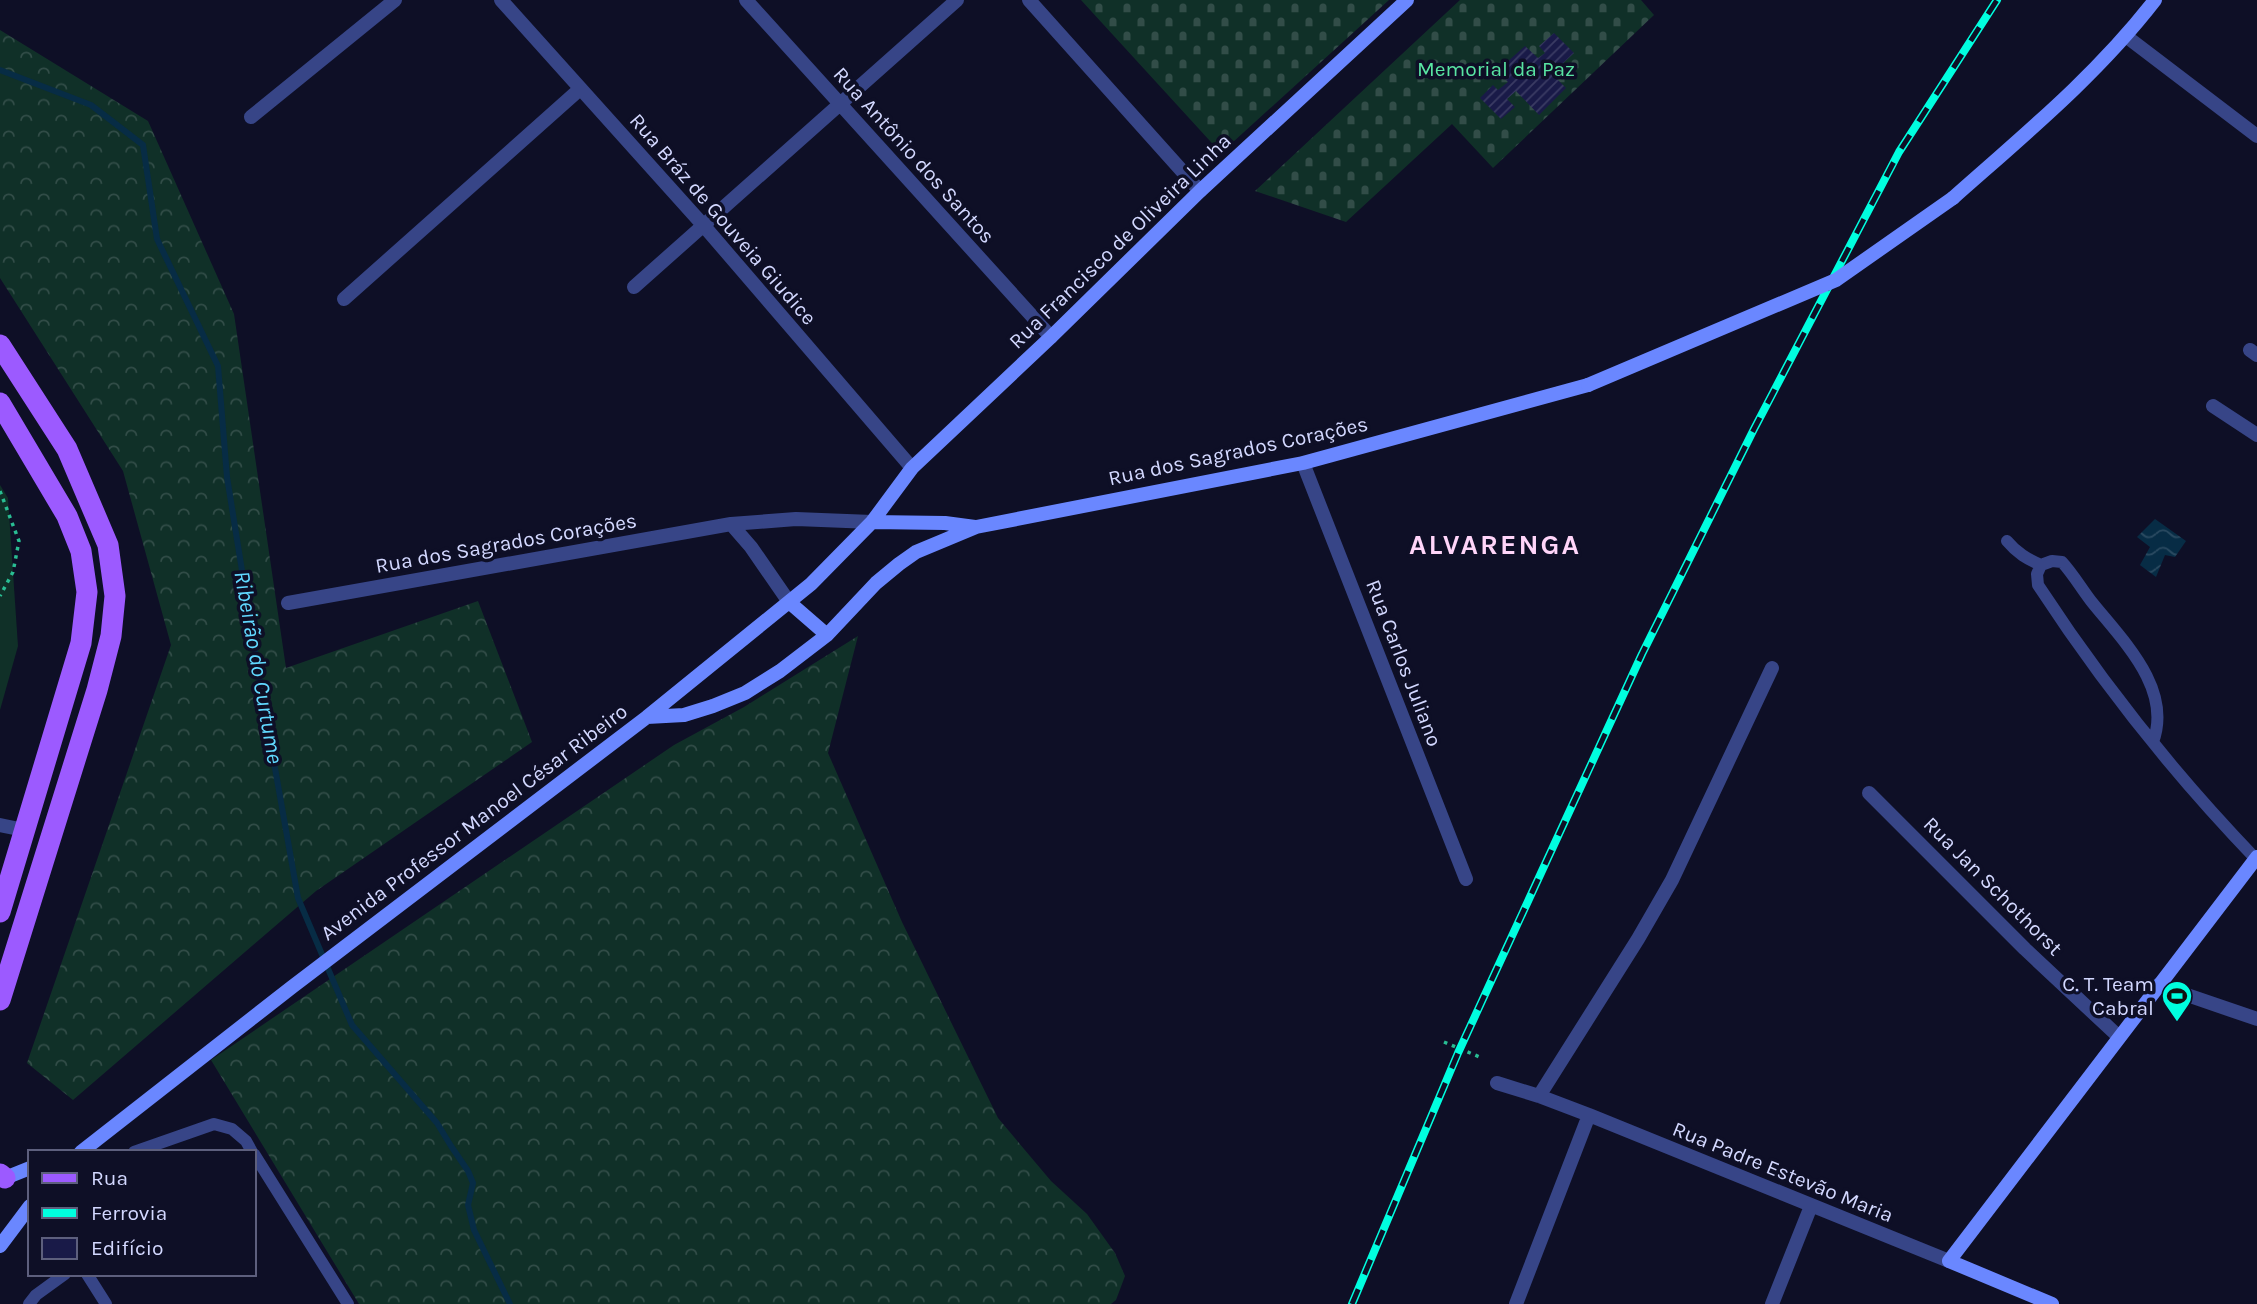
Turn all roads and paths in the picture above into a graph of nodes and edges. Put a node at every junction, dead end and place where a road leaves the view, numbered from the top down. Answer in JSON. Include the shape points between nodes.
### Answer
{"nodes":[{"id":1,"x":395,"y":0,"type":"edge"},
{"id":2,"x":501,"y":0,"type":"edge"},
{"id":3,"x":746,"y":0,"type":"edge"},
{"id":4,"x":957,"y":0,"type":"edge"},
{"id":5,"x":1029,"y":0,"type":"edge"},
{"id":6,"x":1407,"y":0,"type":"edge"},
{"id":7,"x":2155,"y":0,"type":"edge"},
{"id":8,"x":2127,"y":37,"type":"junction"},
{"id":9,"x":580,"y":89,"type":"junction"},
{"id":10,"x":838,"y":103,"type":"junction"},
{"id":11,"x":251,"y":117,"type":"dead end"},
{"id":12,"x":2257,"y":136,"type":"edge"},
{"id":13,"x":1200,"y":191,"type":"junction"},
{"id":14,"x":704,"y":226,"type":"junction"},
{"id":15,"x":634,"y":287,"type":"dead end"},
{"id":16,"x":344,"y":299,"type":"dead end"},
{"id":17,"x":1051,"y":337,"type":"junction"},
{"id":18,"x":0,"y":345,"type":"edge"},
{"id":19,"x":0,"y":402,"type":"edge"},
{"id":20,"x":2213,"y":406,"type":"dead end"},
{"id":21,"x":2257,"y":435,"type":"edge"},
{"id":22,"x":1303,"y":463,"type":"junction"},
{"id":23,"x":912,"y":468,"type":"junction"},
{"id":24,"x":0,"y":491,"type":"edge"},
{"id":25,"x":872,"y":522,"type":"junction"},
{"id":26,"x":731,"y":524,"type":"junction"},
{"id":27,"x":976,"y":527,"type":"junction"},
{"id":28,"x":2007,"y":541,"type":"dead end"},
{"id":29,"x":2040,"y":565,"type":"junction"},
{"id":30,"x":0,"y":596,"type":"edge"},
{"id":31,"x":789,"y":602,"type":"junction"},
{"id":32,"x":288,"y":603,"type":"dead end"},
{"id":33,"x":827,"y":635,"type":"junction"},
{"id":34,"x":1772,"y":668,"type":"dead end"},
{"id":35,"x":647,"y":717,"type":"junction"},
{"id":36,"x":2152,"y":742,"type":"junction"},
{"id":37,"x":1870,"y":793,"type":"dead end"},
{"id":38,"x":0,"y":825,"type":"edge"},
{"id":39,"x":24,"y":830,"type":"junction"},
{"id":40,"x":2256,"y":858,"type":"edge"},
{"id":41,"x":1466,"y":879,"type":"dead end"},
{"id":42,"x":0,"y":912,"type":"edge"},
{"id":43,"x":2158,"y":985,"type":"junction"},
{"id":44,"x":0,"y":1000,"type":"edge"},
{"id":45,"x":2257,"y":1019,"type":"edge"},
{"id":46,"x":2119,"y":1037,"type":"junction"},
{"id":47,"x":1444,"y":1042,"type":"dead end"},
{"id":48,"x":1482,"y":1058,"type":"dead end"},
{"id":49,"x":1497,"y":1083,"type":"dead end"},
{"id":50,"x":1539,"y":1096,"type":"junction"},
{"id":51,"x":1589,"y":1115,"type":"junction"},
{"id":52,"x":86,"y":1147,"type":"edge"},
{"id":53,"x":140,"y":1150,"type":"edge"},
{"id":54,"x":251,"y":1150,"type":"edge"},
{"id":55,"x":256,"y":1158,"type":"edge"},
{"id":56,"x":28,"y":1169,"type":"edge"},
{"id":57,"x":2,"y":1177,"type":"edge"},
{"id":58,"x":1811,"y":1206,"type":"junction"},
{"id":59,"x":28,"y":1209,"type":"edge"},
{"id":60,"x":0,"y":1246,"type":"edge"},
{"id":61,"x":1949,"y":1261,"type":"junction"},
{"id":62,"x":62,"y":1276,"type":"edge"},
{"id":63,"x":88,"y":1276,"type":"edge"},
{"id":64,"x":29,"y":1304,"type":"edge"},
{"id":65,"x":106,"y":1304,"type":"edge"},
{"id":66,"x":348,"y":1304,"type":"edge"},
{"id":67,"x":1516,"y":1304,"type":"edge"},
{"id":68,"x":1772,"y":1304,"type":"edge"},
{"id":69,"x":2052,"y":1304,"type":"edge"}],
"edges":[{"from":1,"to":11,"type":"street"},
{"from":2,"to":9,"type":"street","name":"Rua Bráz de Gouveia Giudice"},
{"from":3,"to":10,"type":"street","name":"Rua Antônio dos Santos"},
{"from":4,"to":10,"type":"street"},
{"from":5,"to":13,"type":"street"},
{"from":6,"to":13,"type":"main road","name":"Rua Francisco de Oliveira Linha"},
{"from":7,"to":8,"type":"main road","name":"Rua dos Sagrados Corações"},
{"from":8,"to":12,"type":"street"},
{"from":8,"to":22,"type":"main road","name":"Rua dos Sagrados Corações","bridge":true,"via":[[1954,198],[1836,280],[1588,385]]},
{"from":9,"to":14,"type":"street","name":"Rua Bráz de Gouveia Giudice"},
{"from":9,"to":16,"type":"street"},
{"from":10,"to":14,"type":"street"},
{"from":10,"to":17,"type":"street","name":"Rua Antônio dos Santos"},
{"from":13,"to":17,"type":"main road","name":"Rua Francisco de Oliveira Linha"},
{"from":14,"to":15,"type":"street"},
{"from":14,"to":23,"type":"street","name":"Rua Bráz de Gouveia Giudice"},
{"from":17,"to":23,"type":"main road","name":"Rua Francisco de Oliveira Linha"},
{"from":18,"to":44,"type":"main road","via":[[67,449],[108,545],[115,596],[111,636],[97,690]]},
{"from":19,"to":39,"type":"main road","via":[[67,516],[81,551],[87,592],[81,643]]},
{"from":20,"to":21,"type":"street"},
{"from":22,"to":27,"type":"main road","name":"Rua dos Sagrados Corações"},
{"from":22,"to":41,"type":"street","name":"Rua Carlos Juliano"},
{"from":23,"to":25,"type":"main road","name":"Rua Francisco de Oliveira Linha"},
{"from":24,"to":30,"type":"path","via":[[19,541],[13,572]]},
{"from":25,"to":26,"type":"street","name":"Rua dos Sagrados Corações","via":[[796,519]]},
{"from":25,"to":27,"type":"main road"},
{"from":25,"to":31,"type":"main road","name":"Avenida Professor Manoel César Ribeiro"},
{"from":26,"to":31,"type":"street"},
{"from":26,"to":32,"type":"street","name":"Rua dos Sagrados Corações"},
{"from":27,"to":33,"type":"main road","via":[[899,564]]},
{"from":28,"to":29,"type":"lane"},
{"from":29,"to":36,"type":"lane","via":[[2038,585],[2088,661]]},
{"from":29,"to":36,"type":"lane","via":[[2062,562],[2151,683],[2159,714]]},
{"from":31,"to":33,"type":"main road"},
{"from":31,"to":35,"type":"main road","name":"Avenida Professor Manoel César Ribeiro"},
{"from":33,"to":35,"type":"main road","via":[[745,693],[684,715]]},
{"from":34,"to":50,"type":"street","via":[[1672,880]]},
{"from":35,"to":52,"type":"main road","name":"Avenida Professor Manoel César Ribeiro"},
{"from":36,"to":40,"type":"lane"},
{"from":37,"to":46,"type":"street","name":"Rua Jan Schothorst"},
{"from":38,"to":39,"type":"street"},
{"from":39,"to":42,"type":"main road"},
{"from":40,"to":43,"type":"main road"},
{"from":43,"to":45,"type":"street"},
{"from":43,"to":46,"type":"main road"},
{"from":46,"to":61,"type":"main road"},
{"from":47,"to":48,"type":"path"},
{"from":49,"to":50,"type":"street","name":"Rua Padre Estevão Maria"},
{"from":50,"to":51,"type":"street","name":"Rua Padre Estevão Maria"},
{"from":51,"to":58,"type":"street","name":"Rua Padre Estevão Maria"},
{"from":51,"to":67,"type":"street"},
{"from":53,"to":54,"type":"lane","via":[[214,1124],[233,1129]]},
{"from":55,"to":66,"type":"lane"},
{"from":56,"to":57,"type":"main road"},
{"from":58,"to":61,"type":"street","name":"Rua Padre Estevão Maria"},
{"from":58,"to":68,"type":"street"},
{"from":59,"to":60,"type":"main road"},
{"from":61,"to":69,"type":"main road","name":"Rua Padre Estevão Maria"},
{"from":62,"to":64,"type":"lane"},
{"from":63,"to":65,"type":"lane"}]}
